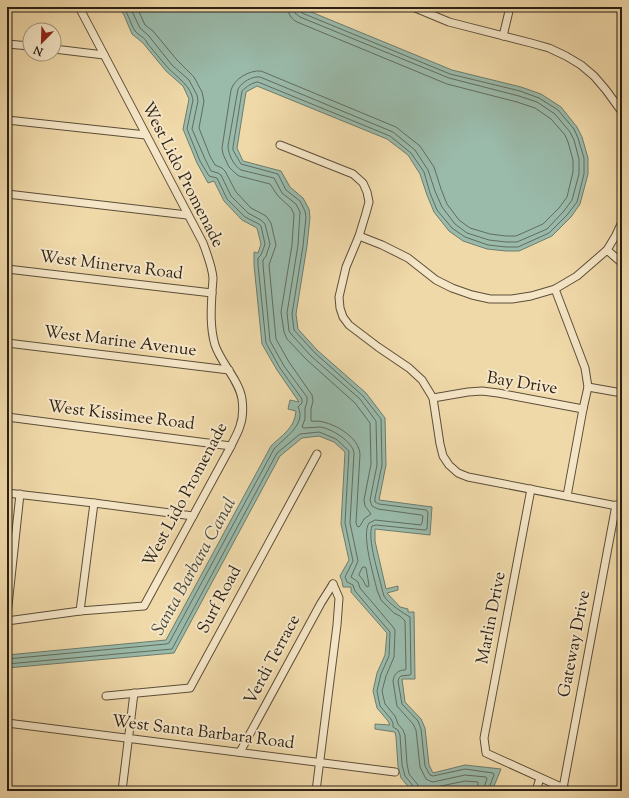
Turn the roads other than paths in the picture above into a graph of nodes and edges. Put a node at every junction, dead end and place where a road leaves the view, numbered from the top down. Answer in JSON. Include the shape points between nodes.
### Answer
{"nodes":[{"id":1,"x":79,"y":7,"type":"edge"},
{"id":2,"x":413,"y":7,"type":"edge"},
{"id":3,"x":510,"y":7,"type":"edge"},
{"id":4,"x":503,"y":36,"type":"junction"},
{"id":5,"x":7,"y":44,"type":"edge"},
{"id":6,"x":22,"y":45,"type":"edge"},
{"id":7,"x":62,"y":50,"type":"edge"},
{"id":8,"x":104,"y":55,"type":"junction"},
{"id":9,"x":622,"y":111,"type":"edge"},
{"id":10,"x":7,"y":120,"type":"edge"},
{"id":11,"x":146,"y":135,"type":"junction"},
{"id":12,"x":280,"y":145,"type":"dead end"},
{"id":13,"x":7,"y":194,"type":"edge"},
{"id":14,"x":187,"y":215,"type":"junction"},
{"id":15,"x":622,"y":222,"type":"edge"},
{"id":16,"x":359,"y":236,"type":"junction"},
{"id":17,"x":607,"y":250,"type":"junction"},
{"id":18,"x":622,"y":263,"type":"edge"},
{"id":19,"x":7,"y":269,"type":"edge"},
{"id":20,"x":555,"y":289,"type":"junction"},
{"id":21,"x":212,"y":293,"type":"junction"},
{"id":22,"x":7,"y":343,"type":"edge"},
{"id":23,"x":230,"y":370,"type":"junction"},
{"id":24,"x":588,"y":387,"type":"junction"},
{"id":25,"x":622,"y":393,"type":"edge"},
{"id":26,"x":433,"y":398,"type":"junction"},
{"id":27,"x":583,"y":409,"type":"junction"},
{"id":28,"x":7,"y":417,"type":"edge"},
{"id":29,"x":231,"y":446,"type":"junction"},
{"id":30,"x":317,"y":454,"type":"dead end"},
{"id":31,"x":531,"y":489,"type":"junction"},
{"id":32,"x":7,"y":493,"type":"edge"},
{"id":33,"x":20,"y":494,"type":"junction"},
{"id":34,"x":567,"y":496,"type":"junction"},
{"id":35,"x":94,"y":503,"type":"junction"},
{"id":36,"x":619,"y":506,"type":"edge"},
{"id":37,"x":193,"y":516,"type":"junction"},
{"id":38,"x":80,"y":611,"type":"junction"},
{"id":39,"x":7,"y":615,"type":"edge"},
{"id":40,"x":7,"y":621,"type":"edge"},
{"id":41,"x":134,"y":693,"type":"junction"},
{"id":42,"x":106,"y":696,"type":"dead end"},
{"id":43,"x":7,"y":723,"type":"edge"},
{"id":44,"x":128,"y":739,"type":"junction"},
{"id":45,"x":240,"y":752,"type":"junction"},
{"id":46,"x":320,"y":762,"type":"junction"},
{"id":47,"x":395,"y":772,"type":"dead end"},
{"id":48,"x":540,"y":778,"type":"junction"},
{"id":49,"x":566,"y":789,"type":"edge"},
{"id":50,"x":122,"y":791,"type":"edge"},
{"id":51,"x":316,"y":791,"type":"edge"},
{"id":52,"x":536,"y":791,"type":"edge"}],
"edges":[{"from":1,"to":8,"type":"street","name":"West Lido Promenade"},
{"from":2,"to":4,"type":"street","via":[[449,22]]},
{"from":3,"to":4,"type":"street"},
{"from":4,"to":9,"type":"street","via":[[549,48],[576,62],[606,90]]},
{"from":5,"to":6,"type":"street"},
{"from":7,"to":8,"type":"street"},
{"from":8,"to":11,"type":"street","name":"West Lido Promenade"},
{"from":10,"to":11,"type":"street"},
{"from":11,"to":14,"type":"street","name":"West Lido Promenade"},
{"from":12,"to":16,"type":"street","via":[[353,174],[363,183],[369,202]]},
{"from":13,"to":14,"type":"street"},
{"from":14,"to":21,"type":"street","name":"West Lido Promenade","via":[[203,243],[211,267]]},
{"from":15,"to":17,"type":"street"},
{"from":16,"to":20,"type":"street","via":[[408,258],[436,280],[472,295],[490,299],[512,299]]},
{"from":16,"to":26,"type":"street","via":[[346,267],[339,297],[343,317],[349,325],[422,380]]},
{"from":17,"to":18,"type":"street"},
{"from":17,"to":20,"type":"street","via":[[577,276]]},
{"from":19,"to":21,"type":"street","name":"West Minerva Road"},
{"from":20,"to":24,"type":"street","via":[[585,368]]},
{"from":21,"to":23,"type":"street","name":"West Lido Promenade","via":[[211,316],[215,344]]},
{"from":22,"to":23,"type":"street","name":"West Marine Avenue"},
{"from":23,"to":29,"type":"street","name":"West Lido Promenade","via":[[242,398],[240,426]]},
{"from":24,"to":25,"type":"street"},
{"from":24,"to":27,"type":"street"},
{"from":26,"to":27,"type":"street","name":"Bay Drive","via":[[482,391]]},
{"from":26,"to":31,"type":"street","via":[[440,444],[449,465],[468,477]]},
{"from":27,"to":34,"type":"street"},
{"from":28,"to":29,"type":"street","name":"West Kissimee Road"},
{"from":29,"to":37,"type":"street","name":"West Lido Promenade"},
{"from":30,"to":41,"type":"street","name":"Surf Road","via":[[190,688]]},
{"from":31,"to":34,"type":"street"},
{"from":31,"to":48,"type":"street","name":"Marlin Drive","via":[[484,738],[486,753]]},
{"from":32,"to":33,"type":"street"},
{"from":33,"to":35,"type":"street"},
{"from":33,"to":39,"type":"street"},
{"from":34,"to":36,"type":"street"},
{"from":35,"to":37,"type":"street"},
{"from":35,"to":38,"type":"street"},
{"from":36,"to":49,"type":"street","name":"Gateway Drive"},
{"from":37,"to":38,"type":"street","name":"West Lido Promenade","via":[[144,606]]},
{"from":38,"to":40,"type":"street","name":"West Lido Promenade"},
{"from":41,"to":42,"type":"street","name":"Surf Road"},
{"from":41,"to":44,"type":"street"},
{"from":43,"to":44,"type":"street","name":"West Santa Barbara Road"},
{"from":44,"to":45,"type":"street","name":"West Santa Barbara Road"},
{"from":44,"to":50,"type":"street"},
{"from":45,"to":46,"type":"street","name":"West Santa Barbara Road"},
{"from":45,"to":46,"type":"street","name":"Verdi Terrace","via":[[333,584],[339,598],[338,612]]},
{"from":46,"to":47,"type":"street","name":"West Santa Barbara Road"},
{"from":46,"to":51,"type":"street"},
{"from":48,"to":49,"type":"street"},
{"from":48,"to":52,"type":"street"}]}
